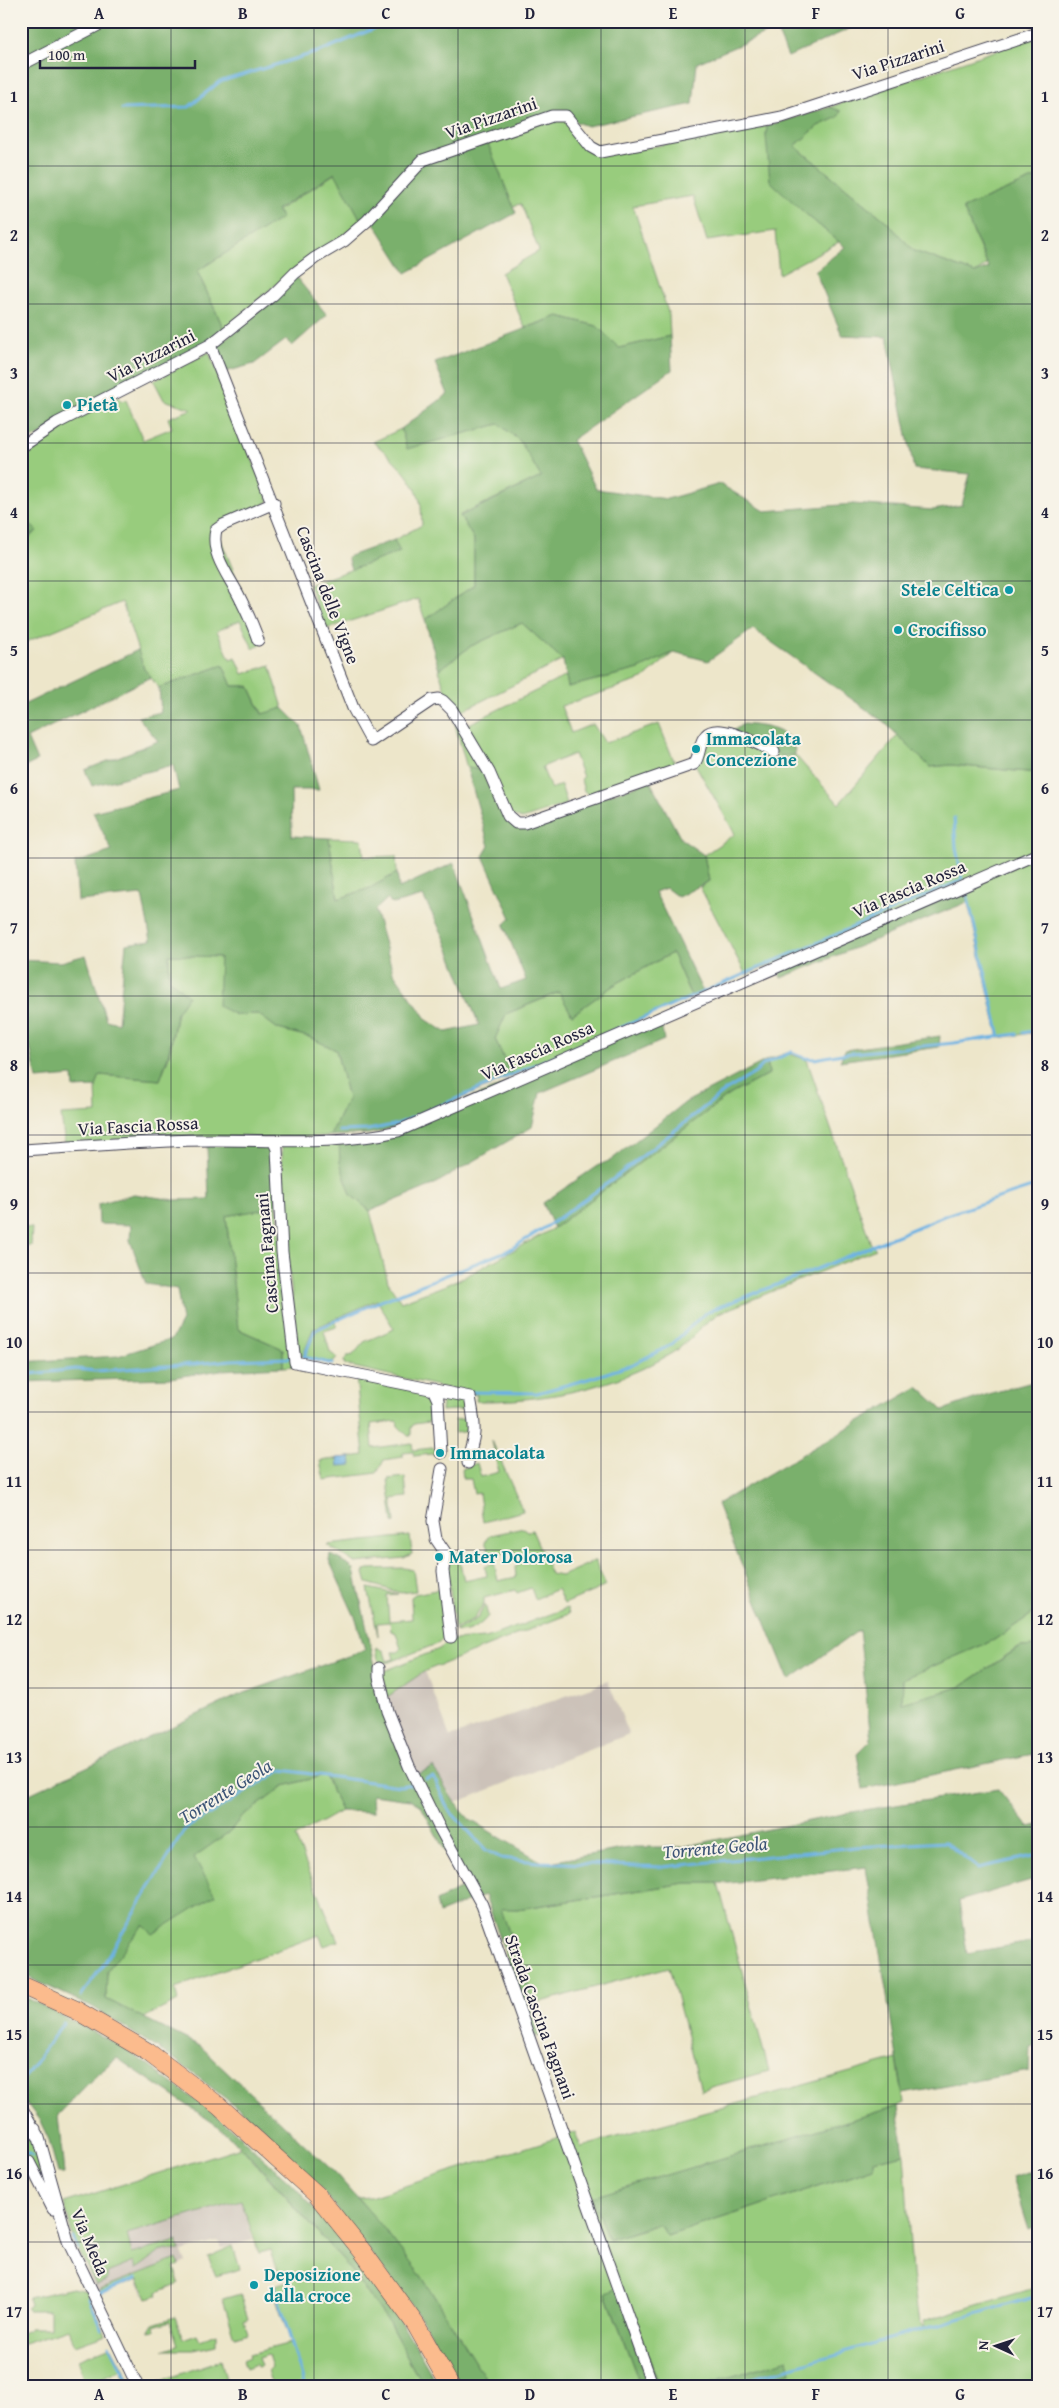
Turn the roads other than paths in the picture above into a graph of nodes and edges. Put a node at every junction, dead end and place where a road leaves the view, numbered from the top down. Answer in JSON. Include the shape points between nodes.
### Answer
{"nodes":[{"id":1,"x":106,"y":21,"type":"edge"},
{"id":2,"x":1038,"y":32,"type":"edge"},
{"id":3,"x":21,"y":65,"type":"edge"},
{"id":4,"x":210,"y":345,"type":"junction"},
{"id":5,"x":21,"y":447,"type":"edge"},
{"id":6,"x":274,"y":503,"type":"junction"},
{"id":7,"x":258,"y":640,"type":"dead end"},
{"id":8,"x":774,"y":752,"type":"dead end"},
{"id":9,"x":1038,"y":854,"type":"edge"},
{"id":10,"x":274,"y":1142,"type":"junction"},
{"id":11,"x":21,"y":1150,"type":"edge"},
{"id":12,"x":433,"y":1389,"type":"junction"},
{"id":13,"x":442,"y":1453,"type":"dead end"},
{"id":14,"x":468,"y":1463,"type":"dead end"},
{"id":15,"x":442,"y":1469,"type":"dead end"},
{"id":16,"x":451,"y":1636,"type":"dead end"},
{"id":17,"x":380,"y":1668,"type":"dead end"},
{"id":18,"x":21,"y":1985,"type":"edge"},
{"id":19,"x":21,"y":2107,"type":"edge"},
{"id":20,"x":35,"y":2129,"type":"junction"},
{"id":21,"x":21,"y":2139,"type":"edge"},
{"id":22,"x":21,"y":2158,"type":"edge"},
{"id":23,"x":61,"y":2222,"type":"junction"},
{"id":24,"x":138,"y":2387,"type":"edge"},
{"id":25,"x":451,"y":2387,"type":"edge"},
{"id":26,"x":653,"y":2387,"type":"edge"}],
"edges":[{"from":1,"to":3,"type":"street"},
{"from":2,"to":4,"type":"street","name":"Via Pizzarini","via":[[782,117],[600,152],[591,147],[566,116],[552,116],[423,160],[362,226],[314,258]]},
{"from":4,"to":5,"type":"street","name":"Via Pizzarini","via":[[57,423]]},
{"from":4,"to":6,"type":"street","name":"Cascina delle Vigne"},
{"from":6,"to":7,"type":"street","via":[[223,525],[216,530],[214,537],[219,560]]},
{"from":6,"to":8,"type":"street","name":"Cascina delle Vigne","via":[[353,708],[371,740],[421,706],[438,699],[452,710],[489,772],[508,816],[516,823],[534,820],[694,764],[704,736],[711,731],[731,733]]},
{"from":9,"to":10,"type":"street","name":"Via Fascia Rossa","via":[[398,1130],[370,1137]]},
{"from":10,"to":11,"type":"street","name":"Via Fascia Rossa","via":[[218,1140]]},
{"from":10,"to":12,"type":"street","name":"Cascina Fagnani","via":[[295,1362]]},
{"from":12,"to":13,"type":"street","via":[[438,1400]]},
{"from":12,"to":14,"type":"street","via":[[470,1397],[474,1431]]},
{"from":15,"to":16,"type":"street","via":[[433,1521],[436,1539],[445,1552],[443,1572]]},
{"from":17,"to":26,"type":"street","name":"Strada Cascina Fagnani","via":[[387,1711],[409,1766],[482,1905]]},
{"from":18,"to":25,"type":"highway","via":[[76,2010],[148,2052],[219,2106],[317,2195],[416,2325]]},
{"from":19,"to":20,"type":"street","name":"Via Meda"},
{"from":20,"to":21,"type":"street"},
{"from":20,"to":23,"type":"street","name":"Via Meda"},
{"from":22,"to":23,"type":"street","via":[[29,2162]]},
{"from":23,"to":24,"type":"street","name":"Via Meda"}]}
